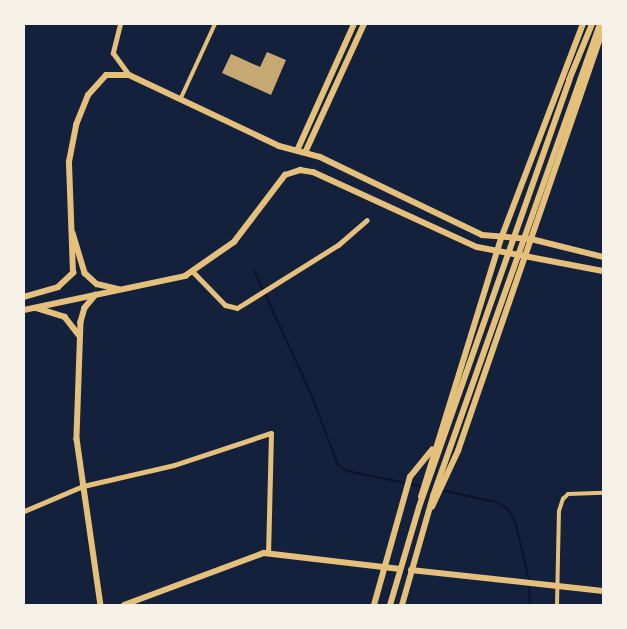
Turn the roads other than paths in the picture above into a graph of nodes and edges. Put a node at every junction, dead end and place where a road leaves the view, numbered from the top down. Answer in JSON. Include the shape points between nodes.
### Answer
{"nodes":[{"id":1,"x":120,"y":24,"type":"edge"},
{"id":2,"x":215,"y":24,"type":"edge"},
{"id":3,"x":354,"y":24,"type":"edge"},
{"id":4,"x":364,"y":24,"type":"edge"},
{"id":5,"x":583,"y":24,"type":"edge"},
{"id":6,"x":592,"y":24,"type":"edge"},
{"id":7,"x":600,"y":24,"type":"edge"},
{"id":8,"x":603,"y":30,"type":"edge"},
{"id":9,"x":129,"y":75,"type":"junction"},
{"id":10,"x":88,"y":94,"type":"joint"},
{"id":11,"x":180,"y":100,"type":"junction"},
{"id":12,"x":297,"y":151,"type":"junction"},
{"id":13,"x":305,"y":153,"type":"junction"},
{"id":14,"x":313,"y":172,"type":"joint"},
{"id":15,"x":367,"y":220,"type":"dead end"},
{"id":16,"x":70,"y":224,"type":"junction"},
{"id":17,"x":502,"y":236,"type":"junction"},
{"id":18,"x":532,"y":239,"type":"junction"},
{"id":19,"x":497,"y":250,"type":"junction"},
{"id":20,"x":527,"y":254,"type":"junction"},
{"id":21,"x":603,"y":257,"type":"edge"},
{"id":22,"x":603,"y":271,"type":"edge"},
{"id":23,"x":193,"y":272,"type":"junction"},
{"id":24,"x":124,"y":290,"type":"junction"},
{"id":25,"x":96,"y":294,"type":"junction"},
{"id":26,"x":24,"y":297,"type":"edge"},
{"id":27,"x":33,"y":308,"type":"junction"},
{"id":28,"x":24,"y":310,"type":"edge"},
{"id":29,"x":79,"y":337,"type":"junction"},
{"id":30,"x":434,"y":447,"type":"junction"},
{"id":31,"x":426,"y":483,"type":"junction"},
{"id":32,"x":83,"y":486,"type":"junction"},
{"id":33,"x":440,"y":487,"type":"junction"},
{"id":34,"x":603,"y":493,"type":"edge"},
{"id":35,"x":430,"y":495,"type":"junction"},
{"id":36,"x":24,"y":511,"type":"edge"},
{"id":37,"x":268,"y":552,"type":"junction"},
{"id":38,"x":384,"y":566,"type":"junction"},
{"id":39,"x":400,"y":569,"type":"junction"},
{"id":40,"x":411,"y":570,"type":"junction"},
{"id":41,"x":557,"y":586,"type":"junction"},
{"id":42,"x":603,"y":591,"type":"edge"},
{"id":43,"x":101,"y":605,"type":"edge"},
{"id":44,"x":124,"y":605,"type":"edge"},
{"id":45,"x":374,"y":605,"type":"edge"},
{"id":46,"x":390,"y":605,"type":"edge"},
{"id":47,"x":402,"y":605,"type":"edge"},
{"id":48,"x":557,"y":605,"type":"edge"}],
"edges":[{"from":1,"to":9,"type":"street","via":[[113,53]]},
{"from":2,"to":11,"type":"street"},
{"from":3,"to":12,"type":"main road"},
{"from":4,"to":13,"type":"main road"},
{"from":5,"to":17,"type":"main road","via":[[525,168]]},
{"from":6,"to":31,"type":"main road","via":[[554,121],[447,434]]},
{"from":7,"to":33,"type":"main road","via":[[454,437]]},
{"from":8,"to":18,"type":"main road","via":[[584,78]]},
{"from":9,"to":10,"type":"main road","via":[[106,75]]},
{"from":9,"to":11,"type":"main road"},
{"from":10,"to":16,"type":"main road","via":[[72,141],[68,180]]},
{"from":11,"to":12,"type":"main road"},
{"from":12,"to":13,"type":"main road"},
{"from":13,"to":17,"type":"main road","via":[[482,235]]},
{"from":14,"to":19,"type":"main road","via":[[477,247]]},
{"from":14,"to":23,"type":"main road","via":[[296,171],[285,176],[234,242]]},
{"from":15,"to":23,"type":"street","via":[[343,242],[237,308],[228,307]]},
{"from":16,"to":24,"type":"main road","via":[[85,273],[97,284]]},
{"from":16,"to":26,"type":"main road","via":[[73,273],[63,284],[46,293]]},
{"from":17,"to":18,"type":"main road"},
{"from":17,"to":19,"type":"main road"},
{"from":18,"to":20,"type":"main road"},
{"from":18,"to":21,"type":"main road"},
{"from":19,"to":20,"type":"main road"},
{"from":19,"to":30,"type":"main road"},
{"from":20,"to":22,"type":"main road"},
{"from":20,"to":33,"type":"main road","via":[[458,452]]},
{"from":23,"to":24,"type":"main road","via":[[173,280]]},
{"from":24,"to":25,"type":"main road"},
{"from":25,"to":27,"type":"main road"},
{"from":25,"to":29,"type":"main road","via":[[83,315]]},
{"from":27,"to":28,"type":"main road"},
{"from":27,"to":29,"type":"main road","via":[[65,317]]},
{"from":29,"to":32,"type":"main road","via":[[78,439]]},
{"from":30,"to":31,"type":"main road"},
{"from":30,"to":38,"type":"main road","via":[[410,477]]},
{"from":31,"to":35,"type":"main road"},
{"from":32,"to":36,"type":"street"},
{"from":32,"to":37,"type":"street","via":[[174,465],[271,433]]},
{"from":32,"to":43,"type":"main road"},
{"from":33,"to":35,"type":"main road"},
{"from":34,"to":41,"type":"street","via":[[568,494],[563,499],[559,511]]},
{"from":35,"to":39,"type":"main road","via":[[419,507]]},
{"from":35,"to":40,"type":"main road","via":[[430,510]]},
{"from":37,"to":38,"type":"main road"},
{"from":37,"to":44,"type":"main road"},
{"from":38,"to":39,"type":"main road"},
{"from":38,"to":45,"type":"main road"},
{"from":39,"to":46,"type":"main road"},
{"from":40,"to":41,"type":"main road"},
{"from":40,"to":47,"type":"main road"},
{"from":41,"to":42,"type":"main road"},
{"from":41,"to":48,"type":"street"}]}
